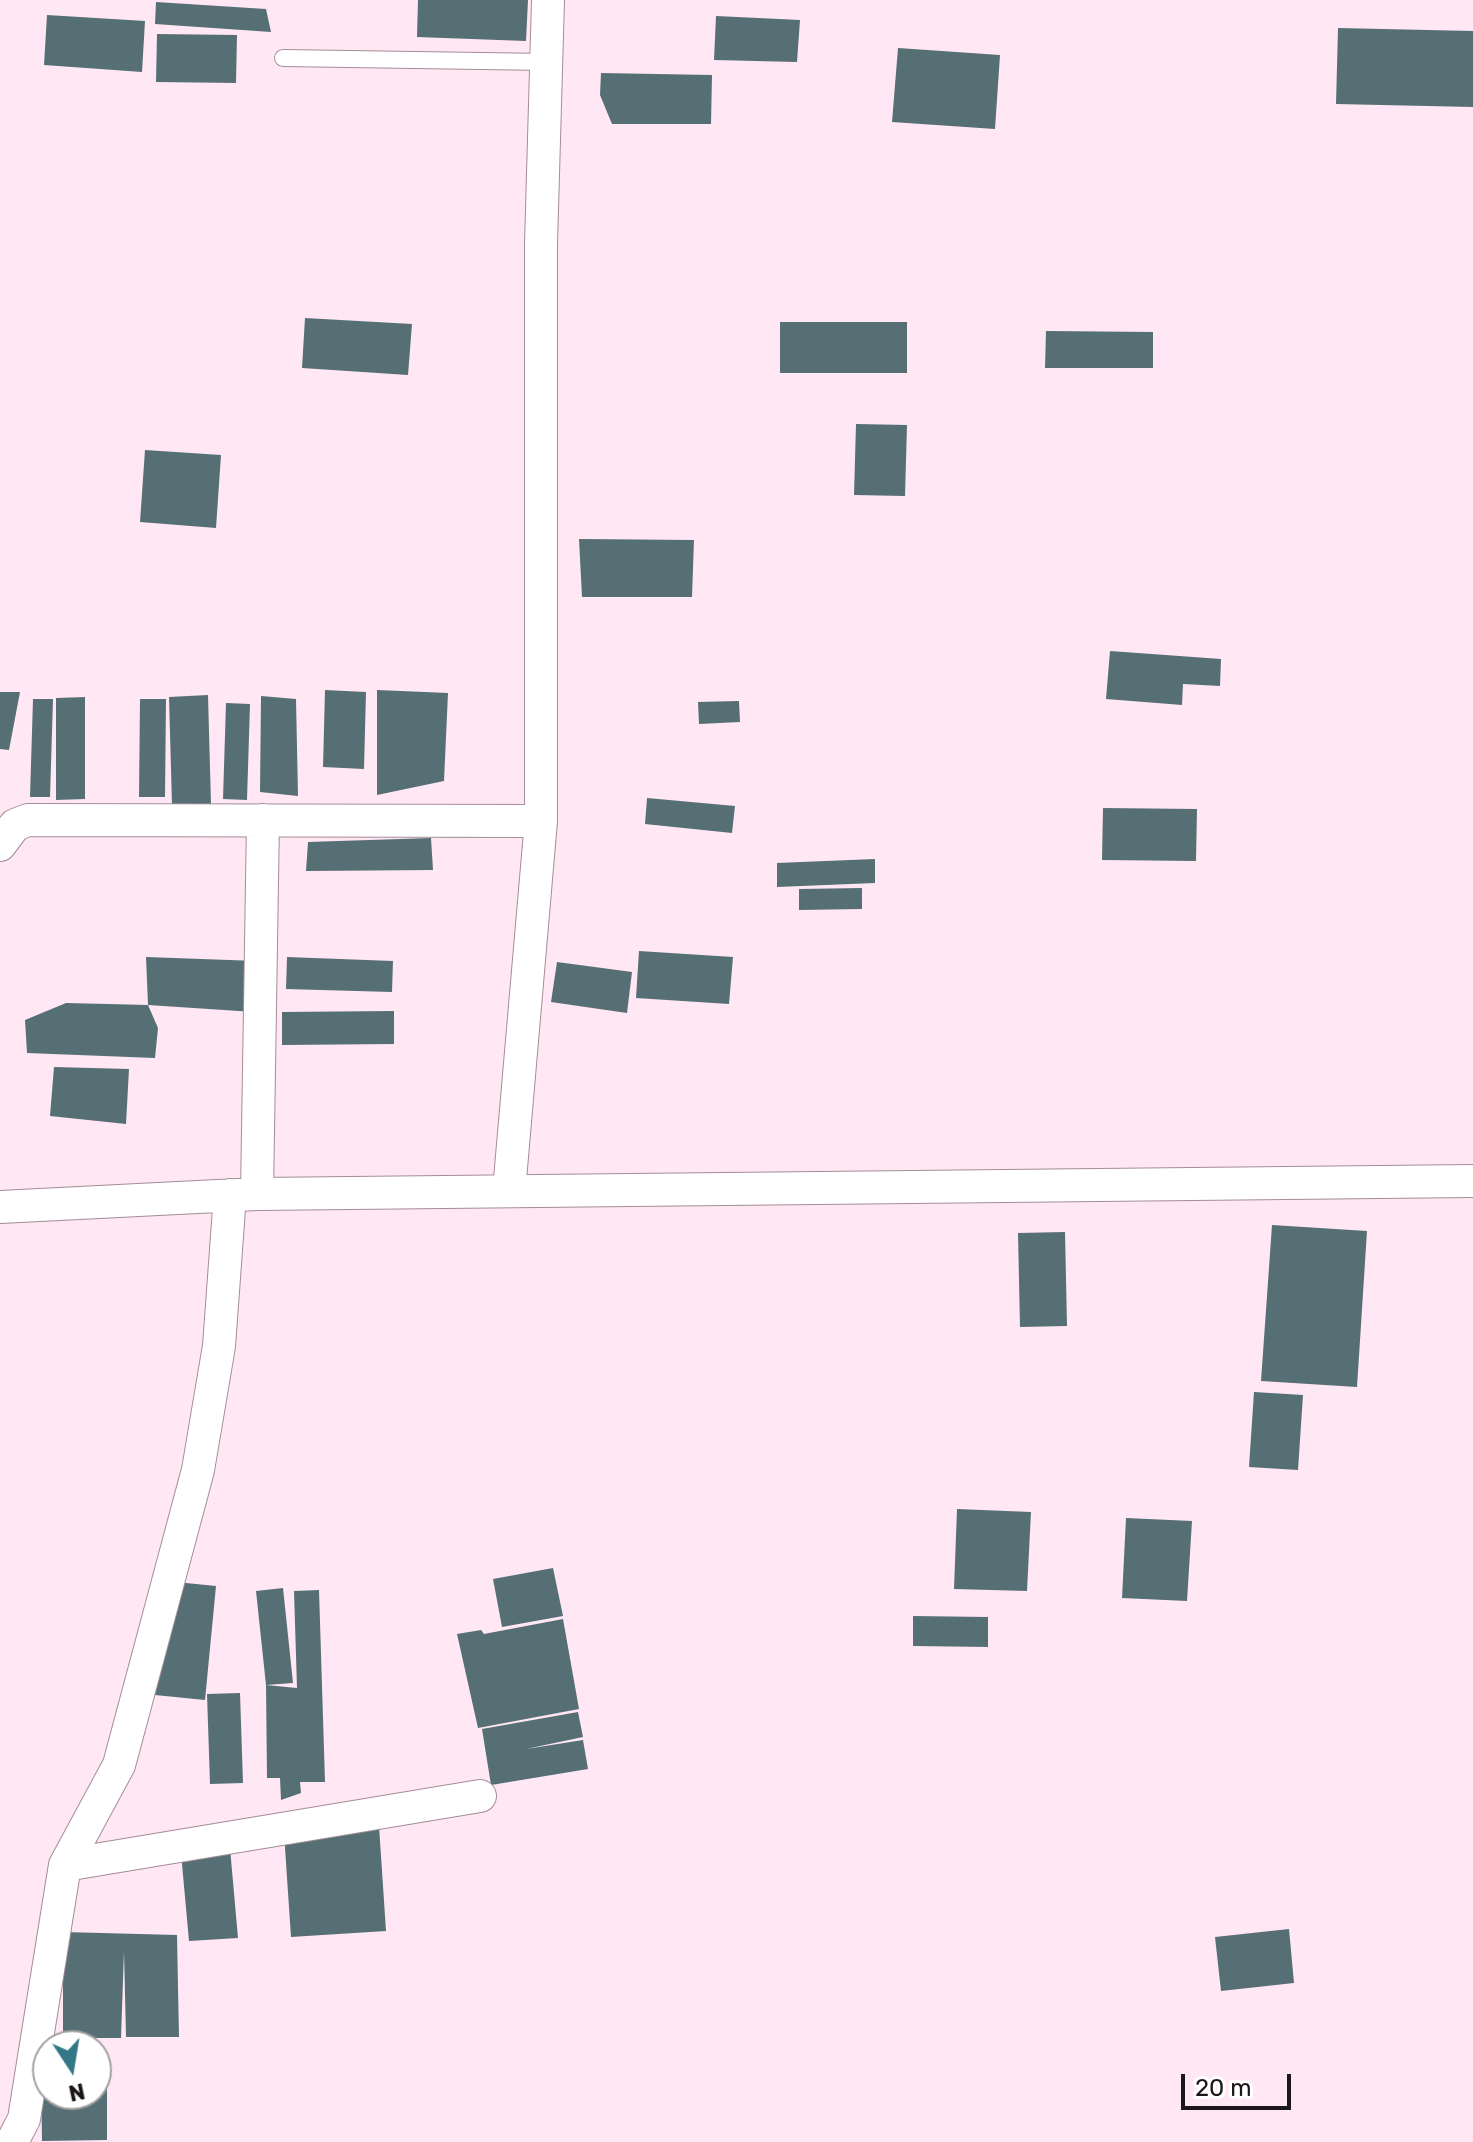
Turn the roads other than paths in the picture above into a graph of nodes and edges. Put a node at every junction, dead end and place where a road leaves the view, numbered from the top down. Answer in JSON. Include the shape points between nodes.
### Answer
{"nodes":[{"id":1,"x":548,"y":0,"type":"edge"},
{"id":2,"x":283,"y":58,"type":"dead end"},
{"id":3,"x":547,"y":62,"type":"junction"},
{"id":4,"x":263,"y":820,"type":"junction"},
{"id":5,"x":541,"y":821,"type":"junction"},
{"id":6,"x":0,"y":845,"type":"edge"},
{"id":7,"x":1473,"y":1181,"type":"edge"},
{"id":8,"x":509,"y":1191,"type":"junction"},
{"id":9,"x":244,"y":1194,"type":"junction"},
{"id":10,"x":0,"y":1207,"type":"edge"},
{"id":11,"x":480,"y":1796,"type":"dead end"},
{"id":12,"x":65,"y":1865,"type":"junction"},
{"id":13,"x":12,"y":2142,"type":"edge"}],
"edges":[{"from":1,"to":3,"type":"street"},
{"from":2,"to":3,"type":"lane"},
{"from":3,"to":5,"type":"street","via":[[541,244]]},
{"from":4,"to":5,"type":"street"},
{"from":4,"to":6,"type":"street","via":[[28,820],[15,825]]},
{"from":4,"to":9,"type":"street"},
{"from":5,"to":8,"type":"street"},
{"from":7,"to":8,"type":"street"},
{"from":8,"to":9,"type":"street"},
{"from":9,"to":10,"type":"street"},
{"from":9,"to":12,"type":"street","via":[[198,1470],[119,1765]]},
{"from":11,"to":12,"type":"street"},
{"from":12,"to":13,"type":"street","via":[[24,2119]]}]}
